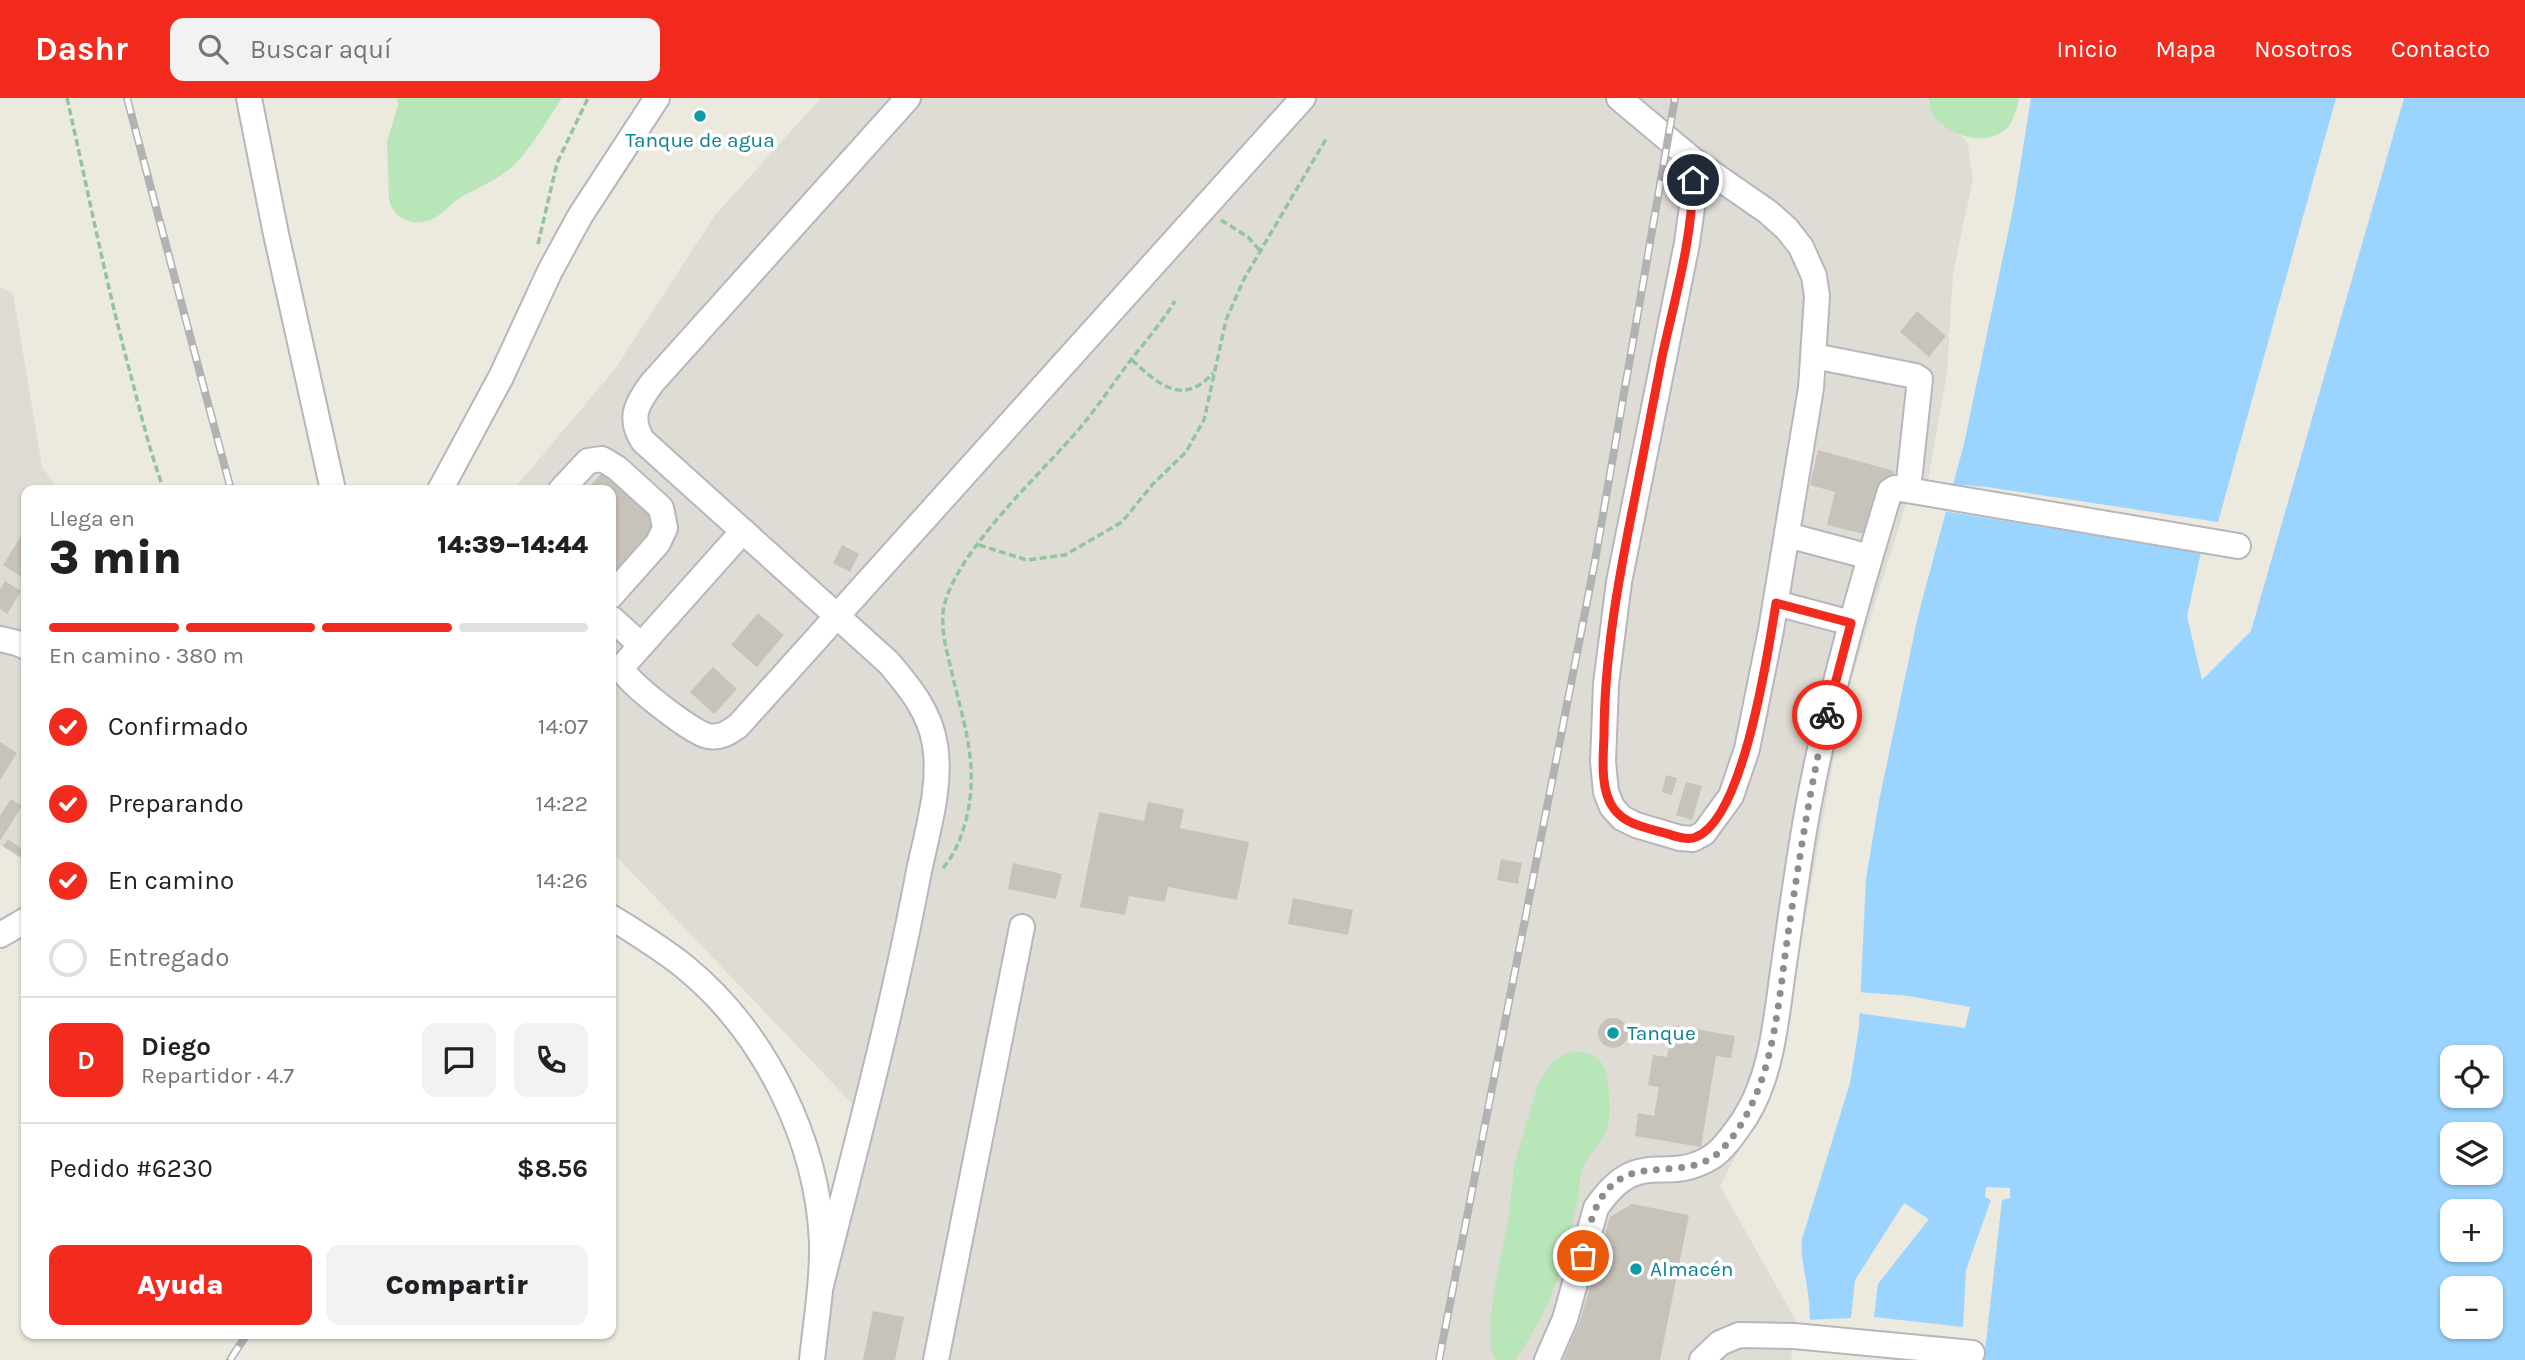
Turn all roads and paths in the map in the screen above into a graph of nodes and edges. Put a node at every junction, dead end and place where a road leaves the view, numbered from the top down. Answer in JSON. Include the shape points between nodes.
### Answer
{"nodes":[{"id":1,"x":67,"y":98,"type":"edge"},
{"id":2,"x":250,"y":98,"type":"edge"},
{"id":3,"x":589,"y":98,"type":"edge"},
{"id":4,"x":657,"y":98,"type":"edge"},
{"id":5,"x":908,"y":98,"type":"edge"},
{"id":6,"x":1303,"y":98,"type":"edge"},
{"id":7,"x":1619,"y":98,"type":"edge"},
{"id":8,"x":1325,"y":139,"type":"dead end"},
{"id":9,"x":1693,"y":160,"type":"junction"},
{"id":10,"x":1202,"y":209,"type":"junction"},
{"id":11,"x":537,"y":251,"type":"dead end"},
{"id":12,"x":1260,"y":251,"type":"junction"},
{"id":13,"x":1175,"y":301,"type":"dead end"},
{"id":14,"x":1814,"y":356,"type":"junction"},
{"id":15,"x":1132,"y":359,"type":"junction"},
{"id":16,"x":1214,"y":371,"type":"junction"},
{"id":17,"x":162,"y":485,"type":"edge"},
{"id":18,"x":332,"y":485,"type":"edge"},
{"id":19,"x":443,"y":485,"type":"edge"},
{"id":20,"x":566,"y":485,"type":"edge"},
{"id":21,"x":1908,"y":490,"type":"junction"},
{"id":22,"x":743,"y":531,"type":"junction"},
{"id":23,"x":1787,"y":535,"type":"junction"},
{"id":24,"x":978,"y":544,"type":"junction"},
{"id":25,"x":2238,"y":546,"type":"dead end"},
{"id":26,"x":1870,"y":557,"type":"junction"},
{"id":27,"x":616,"y":590,"type":"edge"},
{"id":28,"x":1776,"y":603,"type":"junction"},
{"id":29,"x":838,"y":615,"type":"junction"},
{"id":30,"x":616,"y":622,"type":"edge"},
{"id":31,"x":1851,"y":623,"type":"junction"},
{"id":32,"x":0,"y":639,"type":"edge"},
{"id":33,"x":21,"y":645,"type":"edge"},
{"id":34,"x":641,"y":645,"type":"junction"},
{"id":35,"x":916,"y":887,"type":"junction"},
{"id":36,"x":616,"y":920,"type":"edge"},
{"id":37,"x":21,"y":923,"type":"edge"},
{"id":38,"x":1022,"y":927,"type":"dead end"},
{"id":39,"x":0,"y":935,"type":"edge"},
{"id":40,"x":821,"y":1285,"type":"junction"},
{"id":41,"x":1972,"y":1353,"type":"dead end"},
{"id":42,"x":1549,"y":1356,"type":"edge"},
{"id":43,"x":811,"y":1360,"type":"edge"},
{"id":44,"x":936,"y":1360,"type":"edge"},
{"id":45,"x":1702,"y":1360,"type":"edge"}],
"edges":[{"from":1,"to":17,"type":"path","via":[[117,327]]},
{"from":2,"to":18,"type":"street"},
{"from":3,"to":11,"type":"path","via":[[557,163]]},
{"from":4,"to":19,"type":"street","via":[[580,216]]},
{"from":5,"to":22,"type":"street","via":[[636,405],[635,424],[643,441]]},
{"from":6,"to":10,"type":"street"},
{"from":7,"to":9,"type":"street"},
{"from":8,"to":12,"type":"path"},
{"from":9,"to":14,"type":"street","via":[[1768,212],[1801,247],[1817,296]]},
{"from":9,"to":28,"type":"street","via":[[1687,243],[1611,631],[1603,761],[1606,792],[1622,818],[1693,839],[1716,819],[1731,796],[1747,749]]},
{"from":10,"to":12,"type":"path","via":[[1248,237]]},
{"from":10,"to":29,"type":"street"},
{"from":12,"to":16,"type":"path","via":[[1226,320]]},
{"from":13,"to":15,"type":"path"},
{"from":14,"to":21,"type":"street","via":[[1920,379]]},
{"from":14,"to":23,"type":"street"},
{"from":15,"to":16,"type":"path","via":[[1174,390],[1193,389]]},
{"from":15,"to":24,"type":"path","via":[[1093,413]]},
{"from":16,"to":24,"type":"path","via":[[1207,410],[1196,437],[1122,522],[1056,557],[1027,560]]},
{"from":20,"to":27,"type":"street","via":[[588,461],[602,459],[661,508],[665,528],[658,543]]},
{"from":21,"to":25,"type":"street"},
{"from":21,"to":26,"type":"street","via":[[1890,491]]},
{"from":22,"to":29,"type":"street"},
{"from":22,"to":34,"type":"street"},
{"from":23,"to":26,"type":"street"},
{"from":23,"to":28,"type":"street"},
{"from":24,"to":35,"type":"path","via":[[949,594],[942,621],[972,765],[969,811],[961,840],[947,864]]},
{"from":26,"to":31,"type":"street"},
{"from":28,"to":31,"type":"street"},
{"from":29,"to":34,"type":"street","via":[[738,726],[718,737],[701,734],[683,723],[622,671]]},
{"from":29,"to":35,"type":"street","via":[[889,663],[915,695],[932,728],[936,778]]},
{"from":30,"to":34,"type":"street"},
{"from":31,"to":42,"type":"street","via":[[1820,745],[1771,1046],[1760,1088],[1746,1117],[1712,1158],[1686,1167],[1632,1174],[1606,1193],[1596,1208],[1565,1319]]},
{"from":32,"to":33,"type":"street"},
{"from":35,"to":40,"type":"street"},
{"from":36,"to":40,"type":"street","via":[[686,967],[714,994],[768,1068],[812,1176],[822,1244]]},
{"from":37,"to":39,"type":"street"},
{"from":38,"to":44,"type":"street"},
{"from":40,"to":43,"type":"street"},
{"from":41,"to":45,"type":"street","via":[[1739,1335],[1720,1343]]}]}
